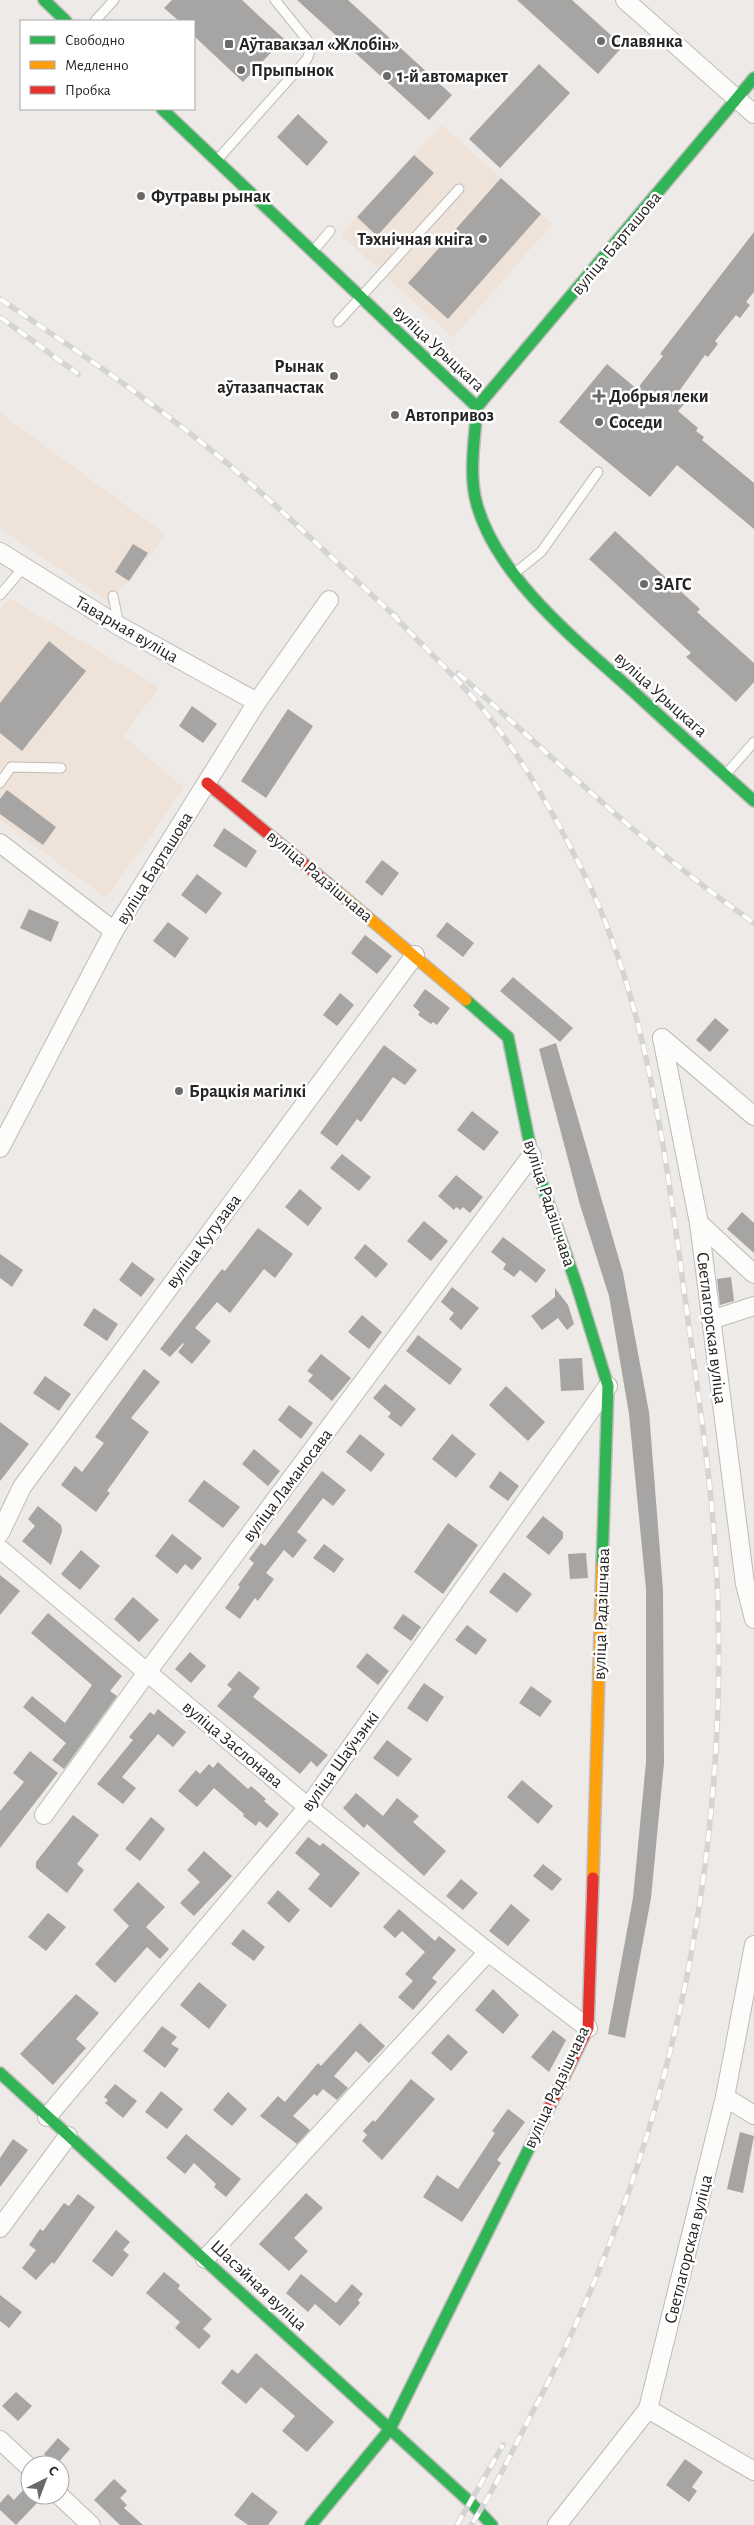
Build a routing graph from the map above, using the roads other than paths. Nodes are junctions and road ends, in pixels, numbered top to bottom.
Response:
1 (44, 0) edge
2 (114, 0) edge
3 (275, 0) edge
4 (625, 0) edge
5 (65, 20) edge
6 (96, 20) edge
7 (754, 78) edge
8 (737, 98) junction
9 (163, 110) edge
10 (754, 114) edge
11 (216, 160) junction
12 (459, 189) dead end
13 (330, 231) dead end
14 (312, 252) junction
15 (360, 297) junction
16 (338, 322) dead end
17 (477, 407) junction
18 (598, 472) dead end
19 (0, 552) edge
20 (23, 568) junction
21 (514, 574) junction
22 (0, 595) edge
23 (113, 596) dead end
24 (329, 600) dead end
25 (119, 626) junction
26 (257, 702) junction
27 (754, 742) edge
28 (61, 768) dead end
29 (725, 776) junction
30 (0, 783) edge
31 (208, 783) junction
32 (754, 801) edge
33 (0, 842) edge
34 (114, 931) junction
35 (415, 955) junction
36 (754, 1116) edge
37 (0, 1148) edge
38 (532, 1155) junction
39 (698, 1223) junction
40 (754, 1274) edge
41 (754, 1306) edge
42 (711, 1320) junction
43 (608, 1386) junction
44 (0, 1533) edge
45 (0, 1549) edge
46 (754, 1619) edge
47 (148, 1671) junction
48 (308, 1808) junction
49 (44, 1815) dead end
50 (754, 1945) edge
51 (488, 1952) junction
52 (588, 2028) junction
53 (0, 2073) edge
54 (725, 2097) junction
55 (754, 2115) edge
56 (47, 2117) junction
57 (68, 2136) junction
58 (0, 2228) edge
59 (205, 2259) junction
60 (648, 2409) junction
61 (390, 2429) junction
62 (0, 2440) edge
63 (20, 2459) edge
64 (754, 2471) edge
65 (70, 2505) edge
66 (91, 2525) edge
67 (311, 2525) edge
68 (492, 2525) edge
69 (557, 2525) edge

1 - 5 main road
2 - 6 lane
3 - 11 lane
4 - 8 street
7 - 8 main road, вуліца Барташова
8 - 10 street
8 - 17 main road, вуліца Барташова
9 - 11 main road, вуліца Урыцкага
11 - 14 main road, вуліца Урыцкага
12 - 15 lane
13 - 14 lane
14 - 15 main road, вуліца Урыцкага
15 - 16 lane
15 - 17 main road, вуліца Урыцкага
17 - 21 main road, вуліца Урыцкага
18 - 21 lane
19 - 20 street, Таварная вуліца
20 - 22 lane
20 - 25 street, Таварная вуліца
21 - 29 main road, вуліца Урыцкага
23 - 25 lane
24 - 26 street, вуліца Барташова
25 - 26 street, Таварная вуліца
26 - 31 street, вуліца Барташова
27 - 29 lane
28 - 30 lane
29 - 32 main road, вуліца Урыцкага
31 - 34 street, вуліца Барташова
31 - 35 main road, вуліца Радзішчава
33 - 34 street
34 - 37 street, вуліца Барташова
35 - 38 main road, вуліца Радзішчава
35 - 44 street, вуліца Кутузава
36 - 39 street, Светлагорская вуліца
38 - 43 main road, вуліца Радзішчава
38 - 47 street, вуліца Ламаносава
39 - 40 street
39 - 42 street, Светлагорская вуліца
41 - 42 street
42 - 46 street, Светлагорская вуліца
43 - 48 street, вуліца Шаўчэнкі
43 - 52 main road, вуліца Радзішчава
45 - 47 street, вуліца Заслонава
47 - 48 street, вуліца Заслонава
47 - 49 street, вуліца Ламаносава
48 - 51 street, вуліца Заслонава
48 - 56 street, вуліца Шаўчэнкі
50 - 54 street, Светлагорская вуліца
51 - 52 street, вуліца Заслонава
51 - 59 street
52 - 61 main road, вуліца Радзішчава
53 - 56 main road, Шасэйная вуліца
54 - 55 street
54 - 60 street, Светлагорская вуліца
56 - 57 main road, Шасэйная вуліца
57 - 58 street
57 - 59 main road, Шасэйная вуліца
59 - 61 main road, Шасэйная вуліца
60 - 64 street
60 - 69 street, Светлагорская вуліца
61 - 67 main road, вуліца Радзішчава
61 - 68 main road, Шасэйная вуліца
62 - 63 street
65 - 66 street

